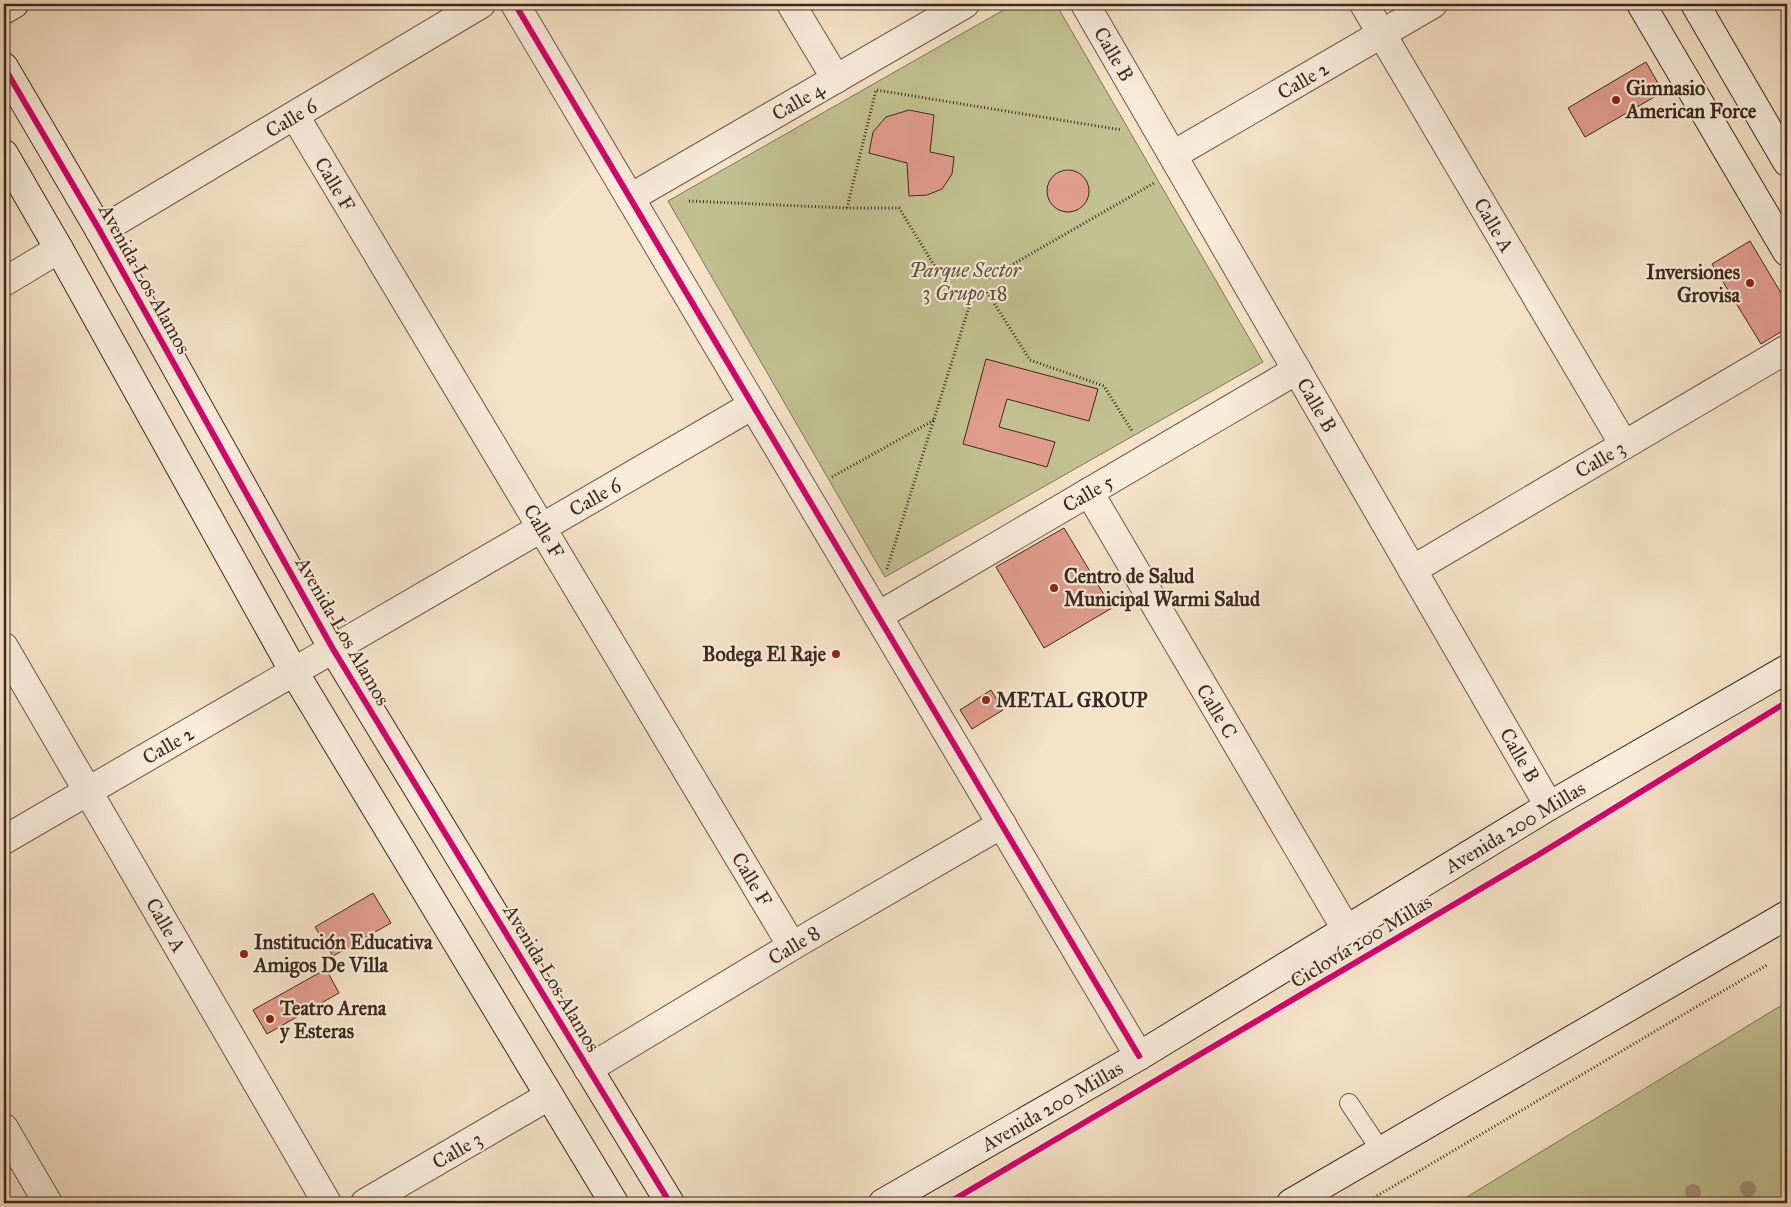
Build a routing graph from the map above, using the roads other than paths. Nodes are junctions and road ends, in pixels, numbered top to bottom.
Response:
1 (14, 4) edge
2 (481, 4) edge
3 (515, 4) edge
4 (792, 4) edge
5 (965, 4) edge
6 (1085, 4) edge
7 (1364, 4) edge
8 (1433, 4) edge
9 (1641, 4) edge
10 (1695, 4) edge
11 (4, 10) edge
12 (1382, 33) junction
13 (4, 67) edge
14 (836, 79) junction
15 (295, 116) junction
16 (1171, 153) junction
17 (4, 154) edge
18 (1787, 162) edge
19 (630, 198) junction
20 (100, 231) junction
21 (59, 249) junction
22 (1787, 252) edge
23 (4, 282) edge
24 (1787, 349) edge
25 (1297, 370) junction
26 (753, 405) junction
27 (1624, 446) junction
28 (1089, 492) junction
29 (542, 528) junction
30 (1412, 570) junction
31 (876, 613) junction
32 (4, 647) edge
33 (332, 649) junction
34 (1787, 669) edge
35 (294, 672) junction
36 (88, 791) junction
37 (1549, 806) junction
38 (1002, 824) junction
39 (4, 840) edge
40 (1787, 915) edge
41 (1346, 929) junction
42 (792, 946) junction
43 (1139, 1056) junction
44 (588, 1069) junction
45 (549, 1096) junction
46 (1349, 1103) dead end
47 (5, 1131) edge
48 (1380, 1151) junction
49 (48, 1203) edge
50 (327, 1203) edge
51 (365, 1203) edge
52 (614, 1203) edge
53 (670, 1203) edge
54 (883, 1203) edge
55 (1291, 1203) edge

1 - 11 street
2 - 15 street, Calle 6
3 - 19 street
4 - 14 street
5 - 14 street, Calle 4
6 - 16 street, Calle B
7 - 12 street, Calle A
8 - 12 street, Calle 2
9 - 22 street
10 - 18 street
12 - 16 street, Calle 2
12 - 27 street, Calle A
13 - 20 street, Avenida Los Alamos
14 - 19 street, Calle 4
15 - 20 street, Calle 6
15 - 29 street, Calle F
16 - 25 street, Calle B
17 - 21 street
19 - 26 street
20 - 33 street, Avenida Los Alamos
21 - 23 street
21 - 35 street
24 - 27 street, Calle 3
25 - 28 street, Calle 5
25 - 30 street, Calle B
26 - 29 street, Calle 6
26 - 31 street
27 - 30 street, Calle 3
28 - 31 street, Calle 5
28 - 41 street, Calle C
29 - 33 street, Calle 6
29 - 42 street, Calle F
30 - 37 street, Calle B
31 - 38 street
32 - 36 street, Calle A
33 - 35 street, Calle 2
33 - 44 street, Avenida Los Alamos
34 - 37 street, Avenida 200 Millas
35 - 36 street, Calle 2
35 - 45 street
36 - 39 street, Calle 2
36 - 50 street, Calle A
37 - 41 street, Avenida 200 Millas
38 - 42 street, Calle 8
38 - 43 street
40 - 48 street
41 - 43 street, Avenida 200 Millas
42 - 44 street, Calle 8
43 - 54 street, Avenida 200 Millas
44 - 53 street, Avenida Los Alamos
45 - 51 street, Calle 3
45 - 52 street
46 - 48 lane
47 - 49 street
48 - 55 street

